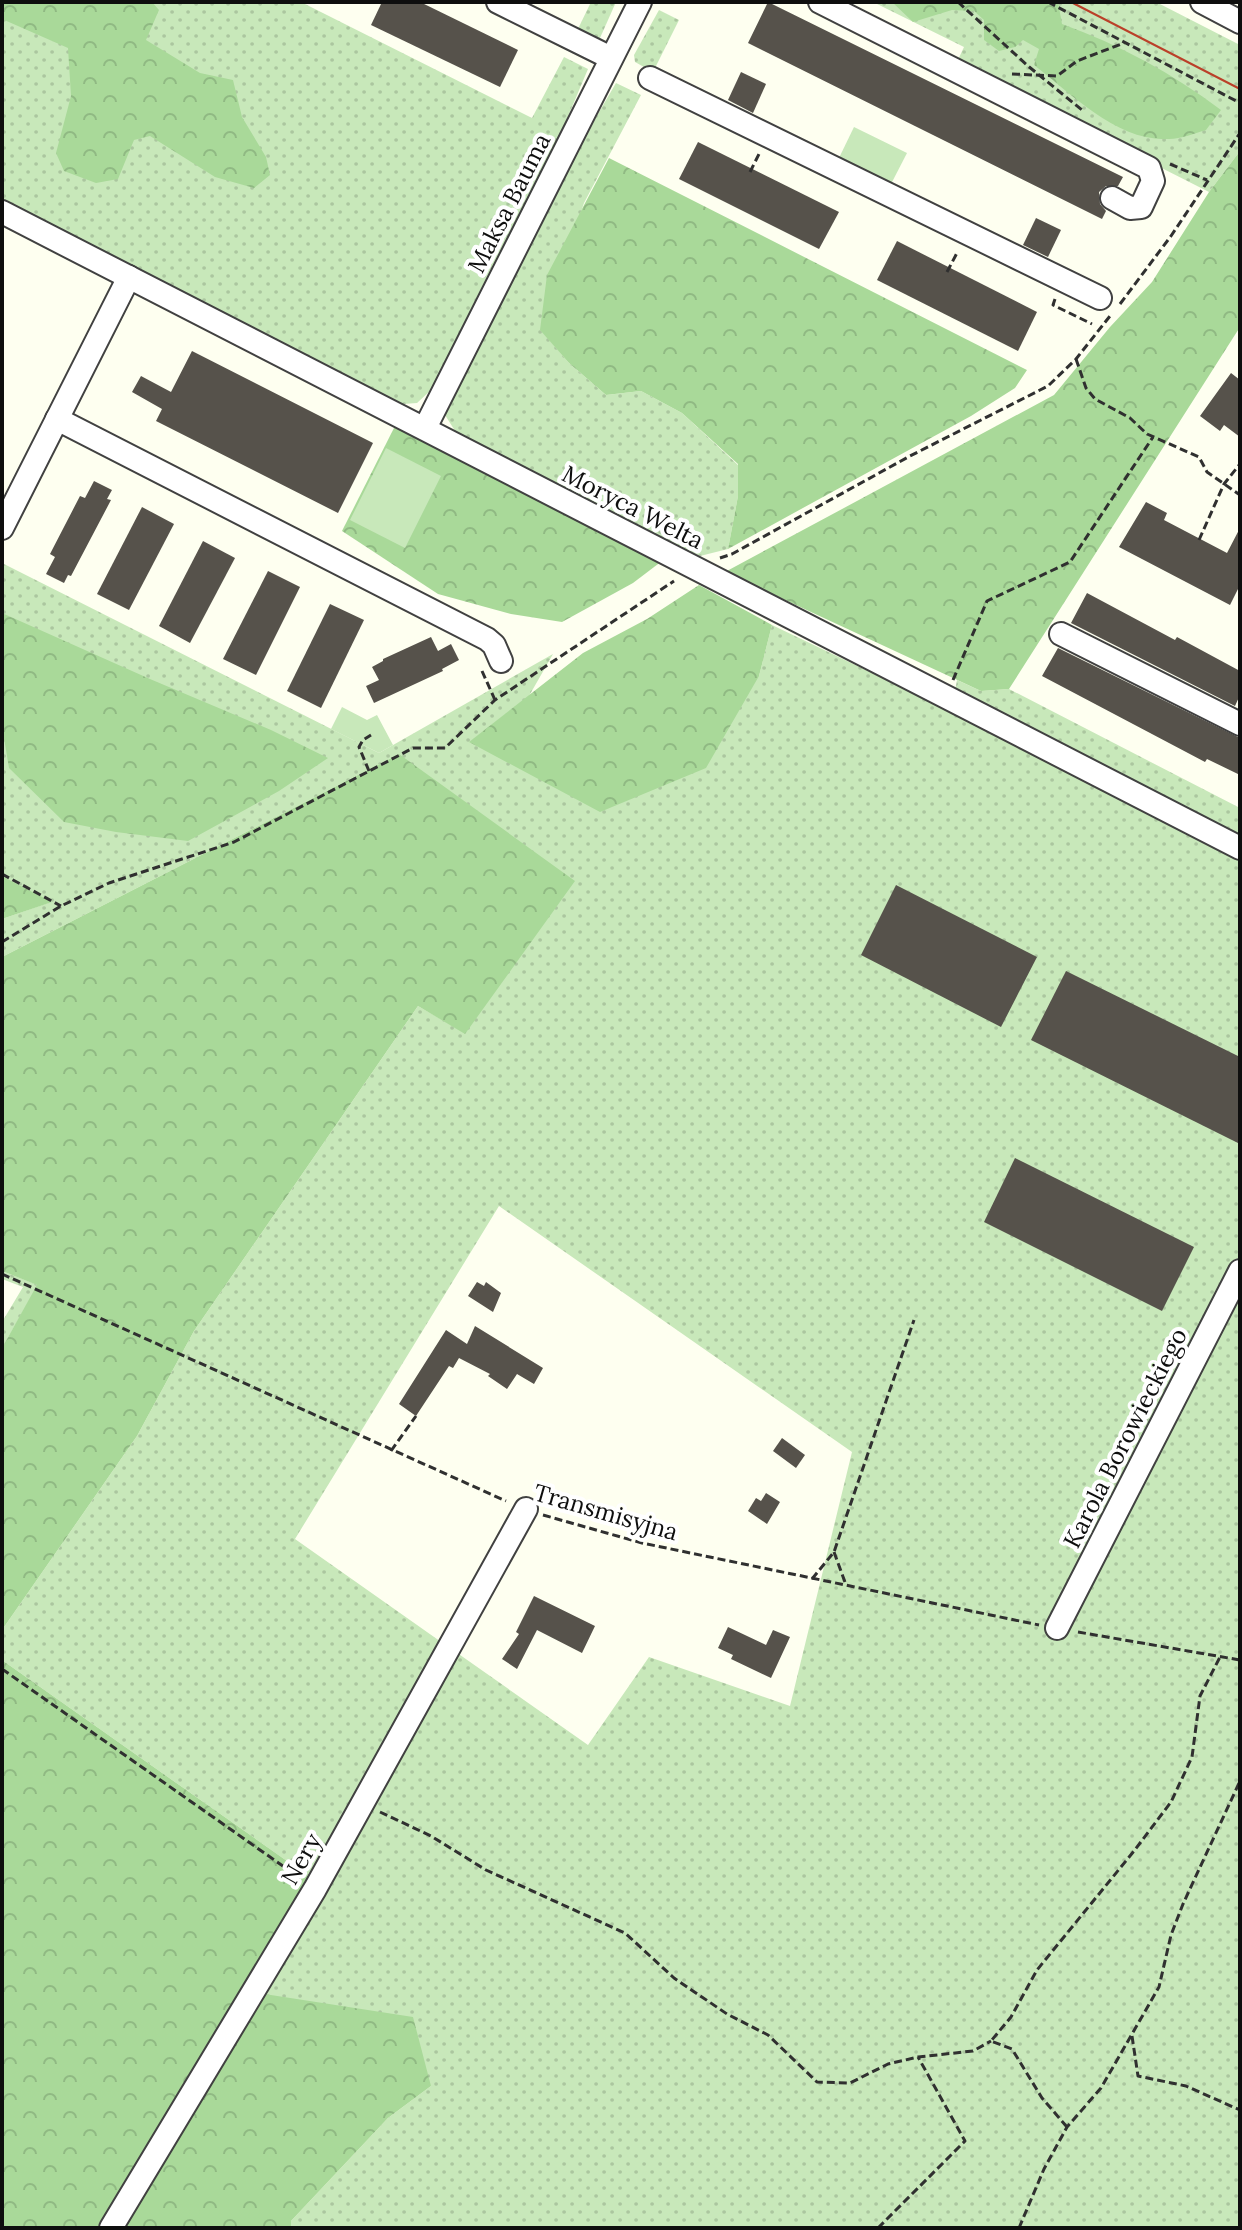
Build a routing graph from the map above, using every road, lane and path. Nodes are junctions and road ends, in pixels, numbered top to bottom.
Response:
1 (498, 2) edge
2 (640, 2) edge
3 (820, 2) edge
4 (958, 2) edge
5 (1048, 2) edge
6 (1202, 2) edge
7 (1240, 22) edge
8 (1124, 43) junction
9 (611, 58) junction
10 (1007, 74) dead end
11 (1039, 75) junction
12 (650, 78) dead end
13 (1240, 103) edge
14 (1089, 115) dead end
15 (1240, 133) edge
16 (763, 146) dead end
17 (1162, 160) dead end
18 (750, 172) dead end
19 (1207, 181) junction
20 (1112, 198) dead end
21 (2, 212) edge
22 (961, 244) dead end
23 (947, 272) dead end
24 (129, 277) junction
25 (1100, 298) dead end
26 (1076, 359) junction
27 (57, 419) junction
28 (425, 428) junction
29 (1153, 437) junction
30 (1240, 464) edge
31 (1224, 484) junction
32 (1240, 495) edge
33 (2, 528) edge
34 (1199, 540) dead end
35 (694, 567) junction
36 (1061, 634) dead end
37 (491, 665) joint
38 (946, 697) junction
39 (495, 700) junction
40 (1240, 724) edge
41 (371, 735) dead end
42 (370, 772) junction
43 (1240, 848) edge
44 (2, 874) edge
45 (61, 906) junction
46 (2, 942) edge
47 (1240, 1271) edge
48 (2, 1274) edge
49 (914, 1320) dead end
50 (416, 1416) dead end
51 (391, 1451) junction
52 (526, 1509) junction
53 (834, 1552) junction
54 (812, 1579) junction
55 (846, 1585) junction
56 (1057, 1628) junction
57 (1220, 1657) junction
58 (1240, 1660) edge
59 (2, 1669) edge
60 (1240, 1781) edge
61 (362, 1803) junction
62 (315, 1889) junction
63 (1132, 2036) junction
64 (991, 2041) junction
65 (918, 2057) junction
66 (1240, 2110) edge
67 (1067, 2127) junction
68 (111, 2228) edge
69 (878, 2228) edge
70 (1019, 2228) edge

1 - 9 street
2 - 9 street, Maksa Bauma
3 - 20 street
4 - 11 path
5 - 8 path
6 - 7 street
8 - 11 path
8 - 13 path
9 - 28 street, Maksa Bauma
10 - 11 path
11 - 14 path
12 - 25 street
15 - 19 path
16 - 18 path
17 - 19 path
19 - 26 path
21 - 24 street, Moryca Welta
22 - 23 path
24 - 27 street
24 - 28 street, Moryca Welta
26 - 29 path
26 - 35 path
27 - 33 street
27 - 37 street
28 - 35 street, Moryca Welta
29 - 31 path
29 - 38 path
30 - 31 path
31 - 32 path
31 - 34 path
35 - 38 street, Moryca Welta
35 - 39 path
36 - 40 street
37 - 39 path
38 - 43 street, Moryca Welta
39 - 42 path
41 - 42 path
42 - 45 path
44 - 45 path
45 - 46 path
47 - 56 street, Karola Borowieckiego
48 - 51 path, Transmisyjna
49 - 53 path
50 - 51 path
51 - 52 path, Transmisyjna
52 - 54 path, Transmisyjna
52 - 61 street, Nery
53 - 54 path
53 - 55 path
54 - 55 path, Transmisyjna
55 - 56 path, Transmisyjna
56 - 57 path, Transmisyjna
57 - 58 path, Transmisyjna
57 - 64 path
59 - 62 path
60 - 63 path
61 - 62 street, Nery
61 - 65 path
62 - 68 street, Nery
63 - 66 path
63 - 67 path
64 - 65 path
64 - 67 path
65 - 69 path
67 - 70 path

